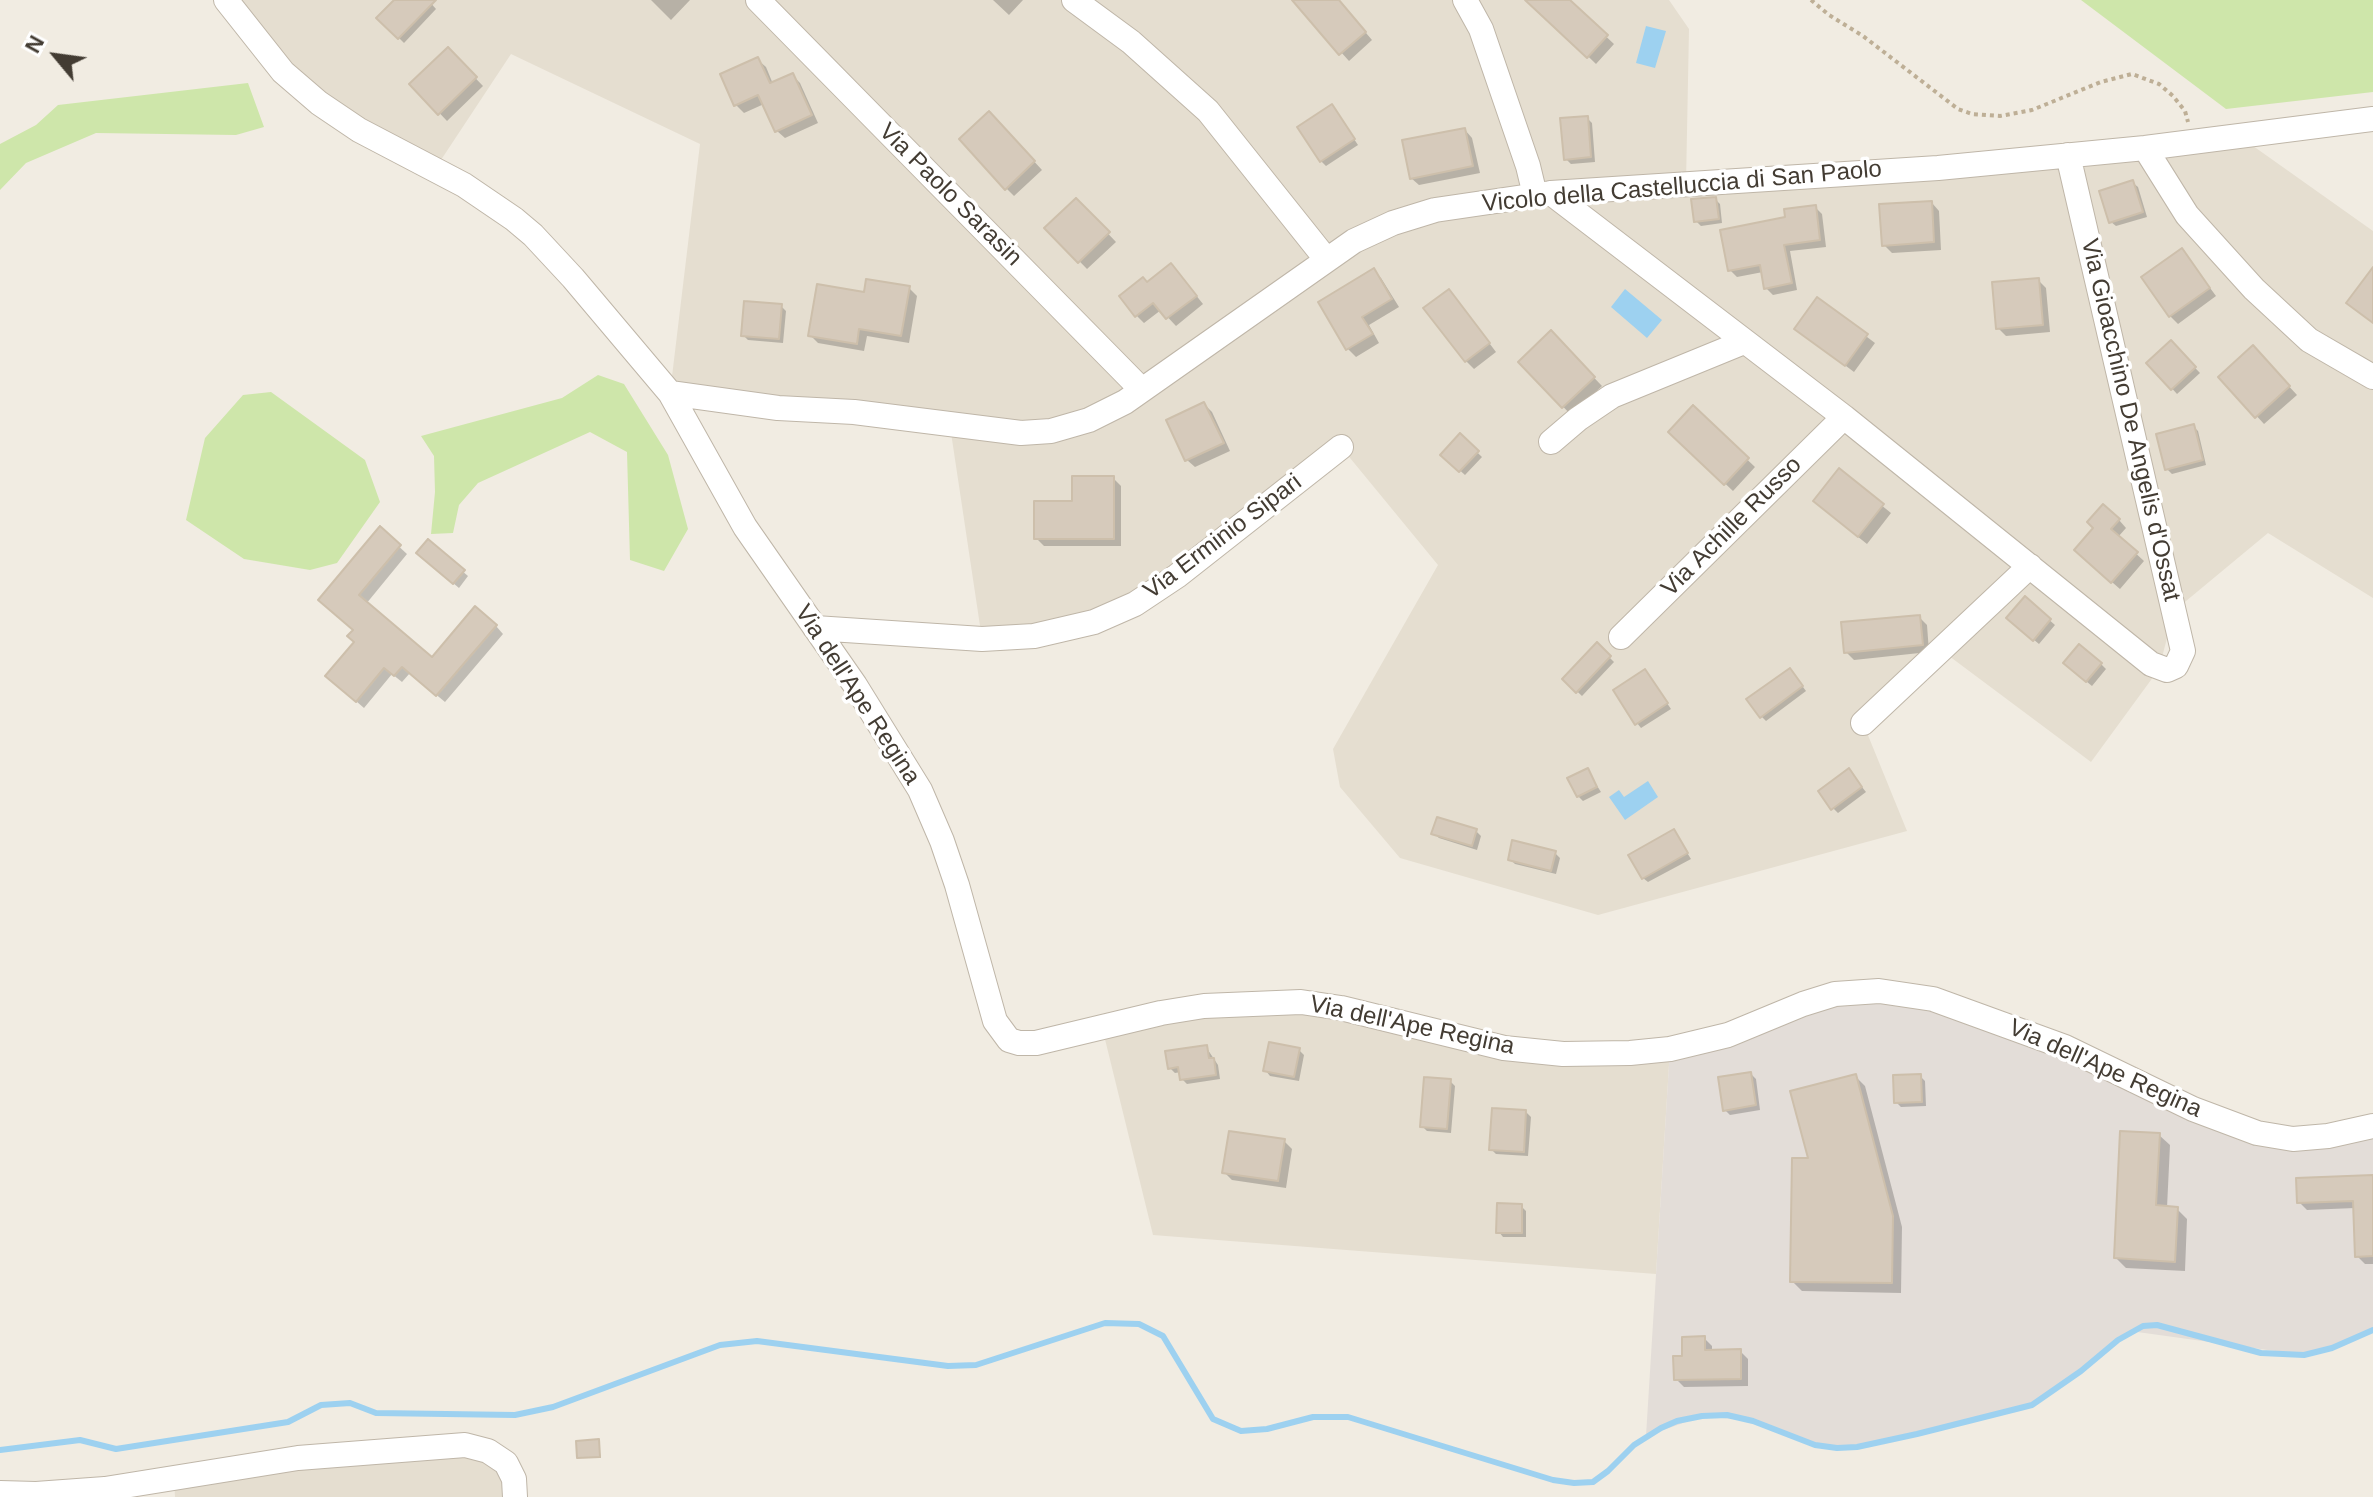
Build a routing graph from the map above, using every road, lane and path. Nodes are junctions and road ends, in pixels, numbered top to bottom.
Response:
1 (226, 0) edge
2 (758, 0) edge
3 (1074, 0) edge
4 (1465, 0) edge
5 (1811, 0) edge
6 (2373, 119) edge
7 (2182, 144) junction
8 (2145, 148) junction
9 (2068, 155) junction
10 (1543, 194) junction
11 (1326, 259) junction
12 (1744, 342) junction
13 (2373, 377) edge
14 (1142, 390) junction
15 (670, 393) junction
16 (1844, 417) junction
17 (1551, 442) dead end
18 (1341, 447) dead end
19 (2030, 566) junction
20 (815, 628) junction
21 (1621, 637) dead end
22 (1863, 723) dead end
23 (2373, 1126) edge
24 (0, 1493) edge
25 (515, 1497) edge

1 - 15 street, Via dell'Ape Regina
2 - 14 street, Via Paolo Sarasin
3 - 11 street
4 - 10 street
5 - 7 path
6 - 7 street, Vicolo della Castelluccia di San Paolo
7 - 8 street, Vicolo della Castelluccia di San Paolo
8 - 9 street, Vicolo della Castelluccia di San Paolo
8 - 13 street
9 - 10 street, Vicolo della Castelluccia di San Paolo
9 - 19 street, Via Gioacchino De Angelis d'Ossat
10 - 11 street, Vicolo della Castelluccia di San Paolo
10 - 12 street
11 - 14 street, Vicolo della Castelluccia di San Paolo
12 - 16 street
12 - 17 street
14 - 15 street, Vicolo della Castelluccia di San Paolo
15 - 20 street, Via dell'Ape Regina
16 - 19 street
16 - 21 street, Via Achille Russo
18 - 20 street, Via Erminio Sipari
19 - 22 street
20 - 23 street, Via dell'Ape Regina
24 - 25 street

